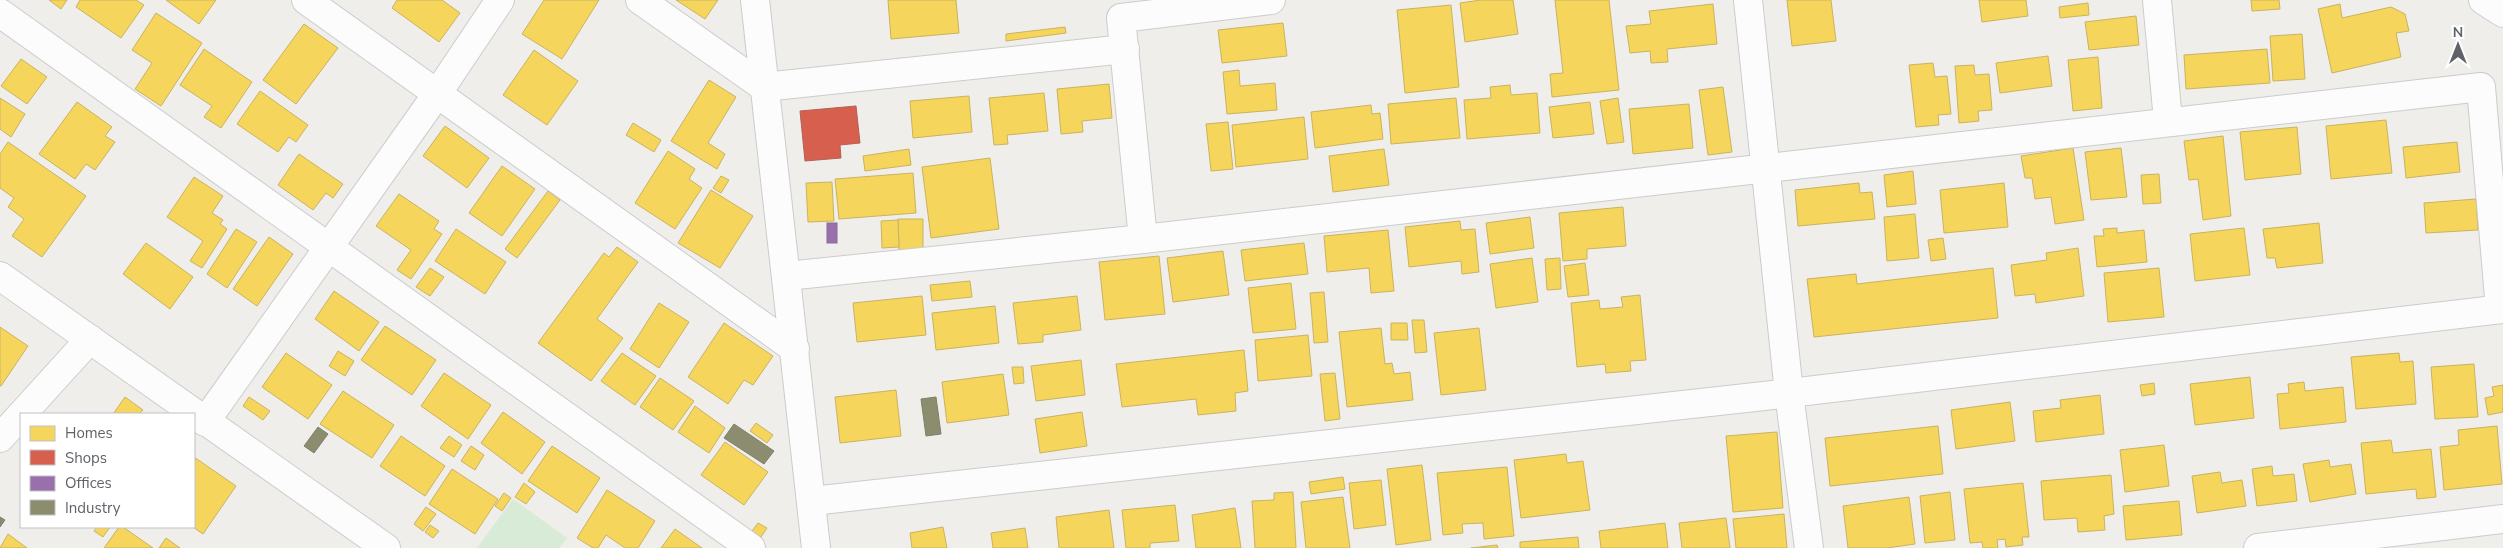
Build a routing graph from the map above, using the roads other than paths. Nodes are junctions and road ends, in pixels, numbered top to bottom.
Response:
1 (306, 0) edge
2 (500, 0) edge
3 (640, 0) edge
4 (755, 0) edge
5 (1271, 0) edge
6 (1748, 0) edge
7 (2157, 0) edge
8 (2483, 0) edge
9 (0, 13) edge
10 (2503, 13) edge
11 (1125, 49) junction
12 (764, 87) junction
13 (437, 94) junction
14 (2168, 121) junction
15 (1765, 168) junction
16 (1143, 239) junction
17 (329, 247) junction
18 (0, 276) edge
19 (787, 276) junction
20 (2502, 309) edge
21 (90, 339) junction
22 (795, 349) junction
23 (1790, 393) junction
24 (24, 413) edge
25 (193, 413) edge
26 (195, 415) edge
27 (20, 417) edge
28 (205, 422) junction
29 (0, 438) edge
30 (812, 502) junction
31 (2503, 519) edge
32 (386, 548) edge
33 (751, 548) edge
34 (816, 548) edge
35 (1809, 548) edge
36 (2258, 548) edge

1 - 13 street
2 - 13 street
3 - 12 street
4 - 12 street
5 - 11 street
6 - 15 street
7 - 14 street
8 - 10 street
9 - 17 street
11 - 12 street
11 - 16 street
12 - 19 street
13 - 17 street
13 - 22 street
14 - 15 street
14 - 20 street
15 - 16 street
15 - 23 street
16 - 19 street
17 - 28 street
17 - 33 street
18 - 21 street
19 - 22 street
20 - 23 street
21 - 24 street
21 - 25 street
22 - 30 street
23 - 30 street
23 - 35 street
26 - 28 street
27 - 29 street
28 - 32 street
30 - 34 street
31 - 36 street

